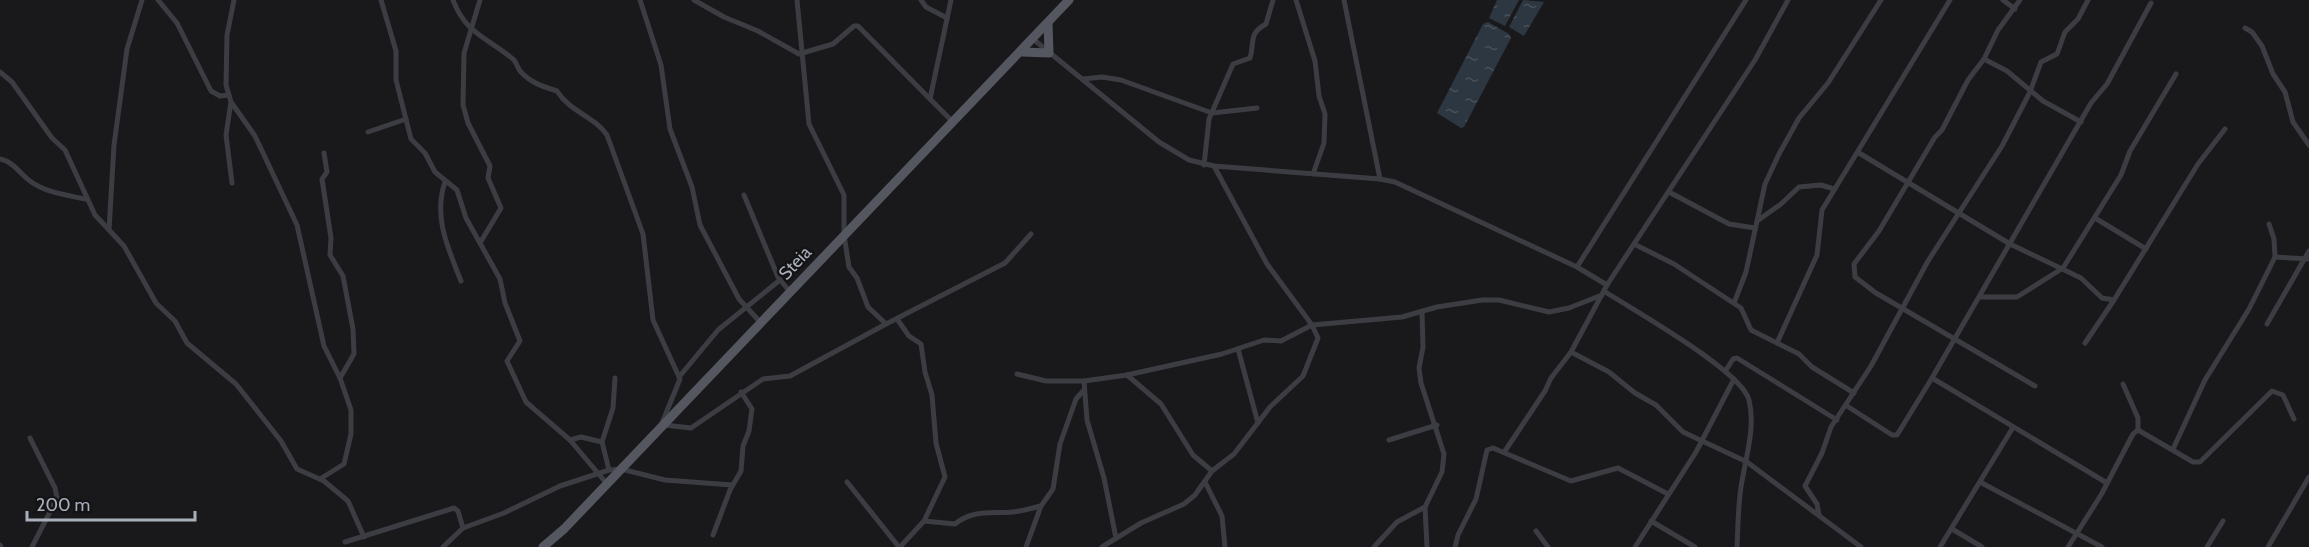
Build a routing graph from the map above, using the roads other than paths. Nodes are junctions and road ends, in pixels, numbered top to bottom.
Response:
1 (142, 0) edge
2 (158, 0) edge
3 (234, 0) edge
4 (381, 0) edge
5 (453, 0) edge
6 (480, 0) edge
7 (640, 0) edge
8 (694, 0) edge
9 (797, 0) edge
10 (921, 0) edge
11 (951, 0) edge
12 (1069, 0) edge
13 (1273, 0) edge
14 (1296, 0) edge
15 (1344, 0) edge
16 (1746, 0) edge
17 (1788, 0) edge
18 (1881, 0) edge
19 (1950, 0) edge
20 (2003, 0) edge
21 (2020, 0) edge
22 (2088, 0) edge
23 (2151, 3) dead end
24 (2015, 9) junction
25 (947, 18) junction
26 (1048, 23) junction
27 (2246, 28) dead end
28 (472, 31) junction
29 (1033, 39) junction
30 (1022, 52) junction
31 (1049, 53) junction
32 (802, 54) junction
33 (1984, 59) junction
34 (0, 72) edge
35 (2176, 74) dead end
36 (1083, 79) junction
37 (2030, 92) junction
38 (229, 95) junction
39 (930, 99) junction
40 (231, 102) junction
41 (1257, 108) dead end
42 (1212, 113) junction
43 (406, 119) junction
44 (953, 122) junction
45 (2081, 122) junction
46 (2225, 129) dead end
47 (368, 132) dead end
48 (2309, 145) edge
49 (324, 153) dead end
50 (1859, 153) junction
51 (0, 159) edge
52 (1204, 165) junction
53 (1215, 166) junction
54 (1313, 174) junction
55 (1380, 179) junction
56 (445, 182) junction
57 (232, 183) dead end
58 (1908, 184) junction
59 (1834, 189) junction
60 (1669, 192) junction
61 (744, 195) dead end
62 (86, 199) junction
63 (1958, 213) junction
64 (2094, 218) junction
65 (1757, 221) junction
66 (2269, 224) dead end
67 (1755, 228) junction
68 (109, 230) junction
69 (1031, 234) dead end
70 (844, 235) junction
71 (480, 243) junction
72 (1634, 244) junction
73 (2010, 244) junction
74 (2146, 249) junction
75 (2309, 251) edge
76 (2275, 257) junction
77 (2306, 259) edge
78 (1577, 267) junction
79 (2063, 268) junction
80 (780, 280) junction
81 (461, 281) dead end
82 (1607, 285) junction
83 (790, 292) junction
84 (1603, 293) junction
85 (1980, 297) junction
86 (2114, 300) junction
87 (1734, 303) junction
88 (747, 307) junction
89 (1903, 307) junction
90 (1422, 313) junction
91 (897, 319) junction
92 (761, 323) junction
93 (886, 324) junction
94 (2267, 324) dead end
95 (1312, 325) junction
96 (1955, 339) junction
97 (1777, 343) junction
98 (2085, 343) dead end
99 (1238, 349) junction
100 (1571, 352) junction
101 (1726, 370) junction
102 (1017, 374) dead end
103 (1127, 375) junction
104 (679, 377) junction
105 (340, 378) junction
106 (615, 378) dead end
107 (1734, 378) junction
108 (1932, 378) junction
109 (1084, 381) junction
110 (2123, 384) dead end
111 (2035, 387) dead end
112 (1084, 390) junction
113 (741, 392) junction
114 (1854, 393) junction
115 (1847, 406) junction
116 (2294, 419) dead end
117 (1837, 420) junction
118 (1258, 423) junction
119 (1437, 425) junction
120 (661, 427) junction
121 (2012, 429) junction
122 (2138, 430) junction
123 (30, 438) dead end
124 (570, 440) junction
125 (1389, 440) dead end
126 (1701, 440) junction
127 (602, 442) junction
128 (2173, 449) junction
129 (1505, 451) junction
130 (1747, 462) junction
131 (621, 469) junction
132 (609, 470) junction
133 (1212, 471) junction
134 (597, 473) junction
135 (2309, 477) edge
136 (320, 479) junction
137 (847, 482) dead end
138 (1205, 482) junction
139 (1980, 482) junction
140 (2107, 483) junction
141 (607, 484) junction
142 (732, 485) junction
143 (1668, 494) junction
144 (1041, 506) junction
145 (1425, 507) junction
146 (1819, 515) junction
147 (1651, 521) junction
148 (2223, 521) dead end
149 (924, 522) junction
150 (463, 528) junction
151 (1952, 529) junction
152 (1536, 531) dead end
153 (2076, 533) junction
154 (713, 535) dead end
155 (364, 537) junction
156 (1116, 538) junction
157 (345, 542) dead end
158 (1223, 545) edge
159 (32, 547) edge
160 (443, 547) edge
161 (543, 547) edge
162 (900, 547) edge
163 (1026, 547) edge
164 (1102, 547) edge
165 (1374, 547) edge
166 (1427, 547) edge
167 (1455, 547) edge
168 (1548, 547) edge
169 (1635, 547) edge
170 (1695, 547) edge
171 (1737, 547) edge
172 (1861, 547) edge
173 (1940, 547) edge
174 (1982, 547) edge
175 (2068, 547) edge
176 (2102, 547) edge
177 (2207, 547) edge
178 (2268, 547) edge

1 - 68 street
2 - 38 street
3 - 38 street
4 - 43 street
5 - 28 street
6 - 28 street
7 - 88 street
8 - 32 street
9 - 32 street
10 - 25 street
11 - 25 street
12 - 26 main road, Steia
13 - 42 street
14 - 54 street
15 - 55 street
16 - 78 street
17 - 60 street
18 - 65 street
19 - 50 street
20 - 24 street
21 - 24 street
22 - 37 street
23 - 45 street
24 - 33 street
25 - 39 street
26 - 29 main road, Steia
26 - 31 main road
27 - 48 street
28 - 71 street
28 - 104 street
29 - 30 main road, Steia
29 - 31 street
30 - 31 main road
30 - 44 main road, Steia
31 - 36 street
32 - 39 street
32 - 70 street
33 - 37 street
33 - 58 street
34 - 62 street
35 - 64 street
36 - 42 street
36 - 52 street
37 - 45 street
37 - 63 street
38 - 40 street
39 - 44 street
40 - 57 street
40 - 105 street
41 - 42 street
42 - 52 street
43 - 47 street
43 - 56 street
44 - 70 main road, Steia
45 - 73 street
46 - 74 street
49 - 105 street
50 - 58 street
50 - 59 street
51 - 62 street
52 - 53 street
53 - 54 street
53 - 95 street
54 - 55 street
55 - 78 street
56 - 71 street
56 - 81 street
58 - 63 street
58 - 89 street
59 - 65 street
59 - 97 street
60 - 67 street
60 - 72 street
61 - 80 street
62 - 68 street
63 - 73 street
63 - 89 street
64 - 74 street
64 - 79 street
65 - 67 street
66 - 76 street
67 - 87 street
68 - 136 street
69 - 91 street
70 - 83 main road, Steia
70 - 93 street
71 - 124 street
72 - 82 street
72 - 87 street
73 - 79 street
73 - 85 street
74 - 86 street
75 - 77 street
76 - 77 street
76 - 128 street
77 - 94 street
78 - 82 street
79 - 85 street
79 - 86 street
80 - 83 street
80 - 88 street
82 - 84 street
83 - 92 main road, Steia
84 - 90 street
84 - 100 street
84 - 101 street
85 - 96 street
86 - 98 street
87 - 97 street
88 - 92 street
88 - 104 street
89 - 96 street
89 - 114 street
90 - 95 street
90 - 119 street
91 - 93 street
91 - 149 street
92 - 120 main road, Steia
93 - 113 street
95 - 99 street
95 - 118 street
96 - 108 street
96 - 111 street
97 - 114 street
99 - 103 street
99 - 118 street
100 - 126 street
100 - 129 street
101 - 107 street
101 - 117 street
102 - 109 street
103 - 109 street
103 - 133 street
104 - 120 street
105 - 136 street
106 - 127 street
107 - 126 street
107 - 130 street
108 - 115 street
108 - 121 street
109 - 112 street
110 - 122 street
112 - 144 street
112 - 156 street
113 - 120 street
113 - 142 street
114 - 115 street
115 - 117 street
116 - 128 street
117 - 146 street
118 - 133 street
119 - 125 street
119 - 145 street
120 - 131 main road, Steia
121 - 139 street
121 - 140 street
122 - 128 street
122 - 140 street
123 - 159 street
124 - 127 street
124 - 134 street
126 - 130 street
126 - 143 street
127 - 132 street
129 - 143 street
129 - 167 street
130 - 146 street
130 - 171 street
131 - 132 street
131 - 141 main road, Steia
131 - 142 street
132 - 134 street
133 - 138 street
134 - 141 street
134 - 150 street
135 - 178 street
136 - 155 street
137 - 162 street
138 - 156 street
138 - 158 street
139 - 151 street
139 - 153 street
140 - 153 street
141 - 161 main road, Steia
142 - 154 street
143 - 147 street
144 - 149 street
144 - 163 street
145 - 165 street
145 - 166 street
146 - 172 street
147 - 169 street
147 - 170 street
148 - 177 street
149 - 162 street
150 - 155 street
150 - 160 street
151 - 173 street
151 - 174 street
152 - 168 street
153 - 175 street
153 - 176 street
155 - 157 street
156 - 164 street

